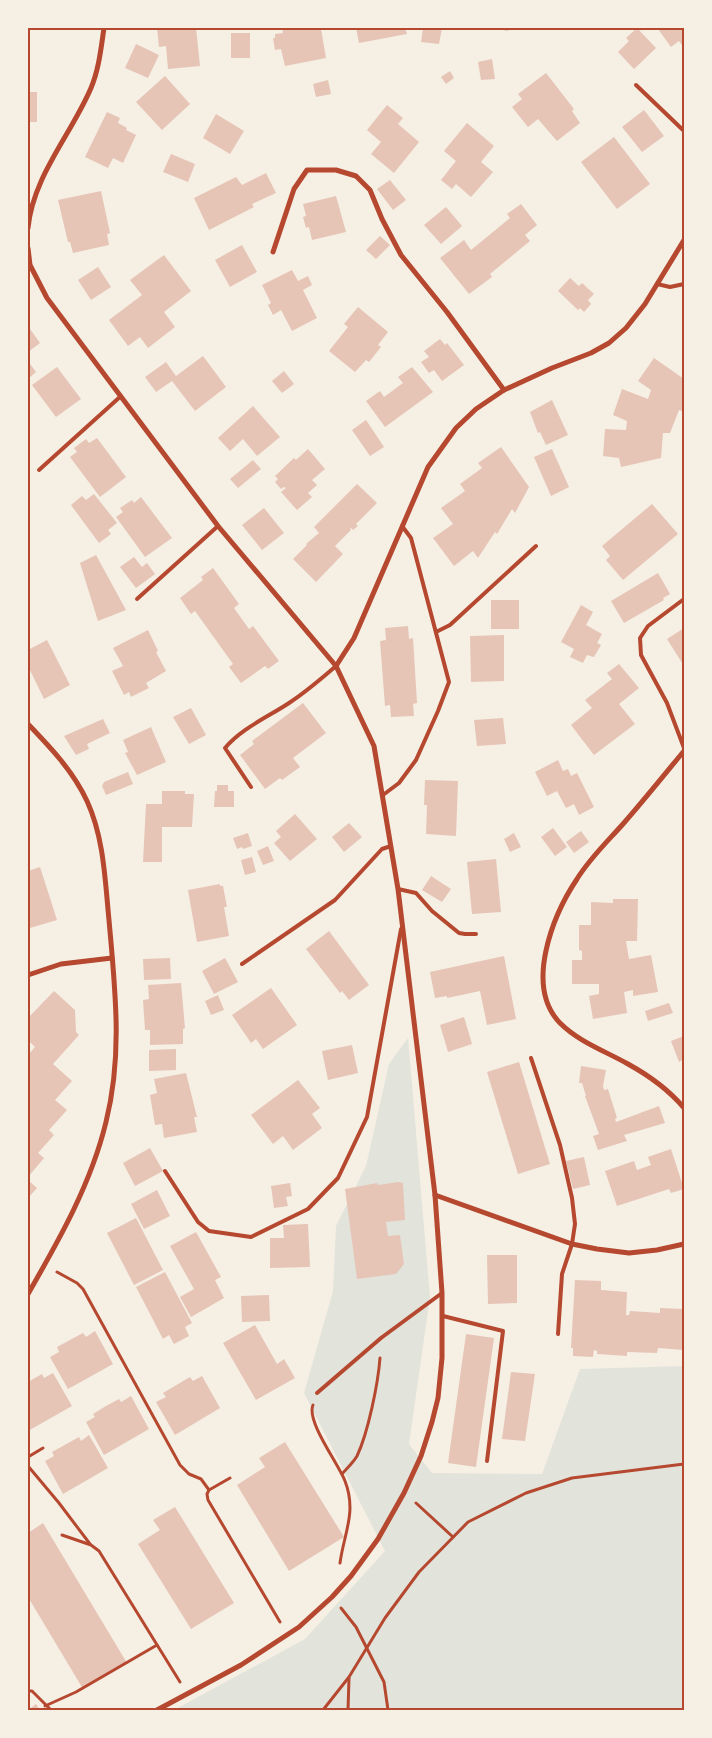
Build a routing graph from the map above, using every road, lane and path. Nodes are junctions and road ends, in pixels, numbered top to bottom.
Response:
1 (104, 28) edge
2 (636, 85) dead end
3 (684, 131) edge
4 (28, 228) edge
5 (684, 240) edge
6 (28, 248) edge
7 (273, 252) dead end
8 (658, 284) junction
9 (684, 284) edge
10 (504, 390) junction
11 (121, 396) junction
12 (39, 470) dead end
13 (218, 526) junction
14 (402, 526) junction
15 (536, 546) dead end
16 (137, 599) dead end
17 (684, 599) edge
18 (436, 632) junction
19 (336, 666) junction
20 (28, 724) edge
21 (684, 750) edge
22 (251, 787) dead end
23 (383, 795) junction
24 (391, 846) junction
25 (398, 889) junction
26 (401, 929) junction
27 (476, 934) dead end
28 (112, 958) junction
29 (242, 964) dead end
30 (28, 975) edge
31 (530, 1058) dead end
32 (684, 1108) edge
33 (165, 1171) dead end
34 (435, 1195) junction
35 (572, 1244) junction
36 (684, 1244) edge
37 (44, 1265) junction
38 (442, 1293) junction
39 (28, 1294) edge
40 (443, 1316) junction
41 (558, 1334) dead end
42 (381, 1338) junction
43 (317, 1393) joint
44 (43, 1448) dead end
45 (28, 1458) edge
46 (487, 1461) dead end
47 (684, 1464) edge
48 (28, 1466) edge
49 (342, 1474) junction
50 (230, 1478) dead end
51 (209, 1490) junction
52 (404, 1493) junction
53 (62, 1535) dead end
54 (453, 1537) junction
55 (91, 1545) junction
56 (337, 1591) junction
57 (332, 1597) junction
58 (287, 1635) junction
59 (157, 1645) junction
60 (367, 1647) junction
61 (349, 1677) junction
62 (28, 1691) edge
63 (188, 1694) junction
64 (45, 1706) junction
65 (51, 1710) edge
66 (156, 1710) edge
67 (323, 1710) edge
68 (348, 1710) edge
69 (388, 1710) edge

1 - 4 street
2 - 3 lane
5 - 8 street
6 - 11 street
7 - 10 street
8 - 9 lane
8 - 10 street
10 - 14 street
11 - 12 lane
11 - 13 street
13 - 16 lane
13 - 19 street
14 - 18 lane
14 - 19 street
15 - 18 lane
17 - 21 lane
18 - 23 lane
19 - 22 lane
19 - 23 street
20 - 28 street
21 - 32 street
23 - 24 street
24 - 25 street
24 - 29 lane
25 - 26 street
25 - 27 lane
26 - 33 lane
26 - 34 street
28 - 30 street
28 - 37 street
31 - 35 lane
34 - 35 street
34 - 38 street
35 - 36 street
35 - 41 lane
37 - 39 street
37 - 51 path
38 - 40 street
38 - 42 lane
40 - 46 lane
40 - 52 street
42 - 43 lane
42 - 49 path
43 - 49 path
44 - 45 path
47 - 54 path
48 - 55 path
49 - 56 path
50 - 51 path
51 - 58 path
52 - 54 path
52 - 56 street
53 - 55 path
54 - 60 path
55 - 59 path
56 - 57 street
57 - 58 street
57 - 60 path
58 - 63 street
59 - 63 path
59 - 64 path
60 - 61 path
60 - 69 path
61 - 67 path
61 - 68 path
62 - 64 path
63 - 66 street
64 - 65 path

